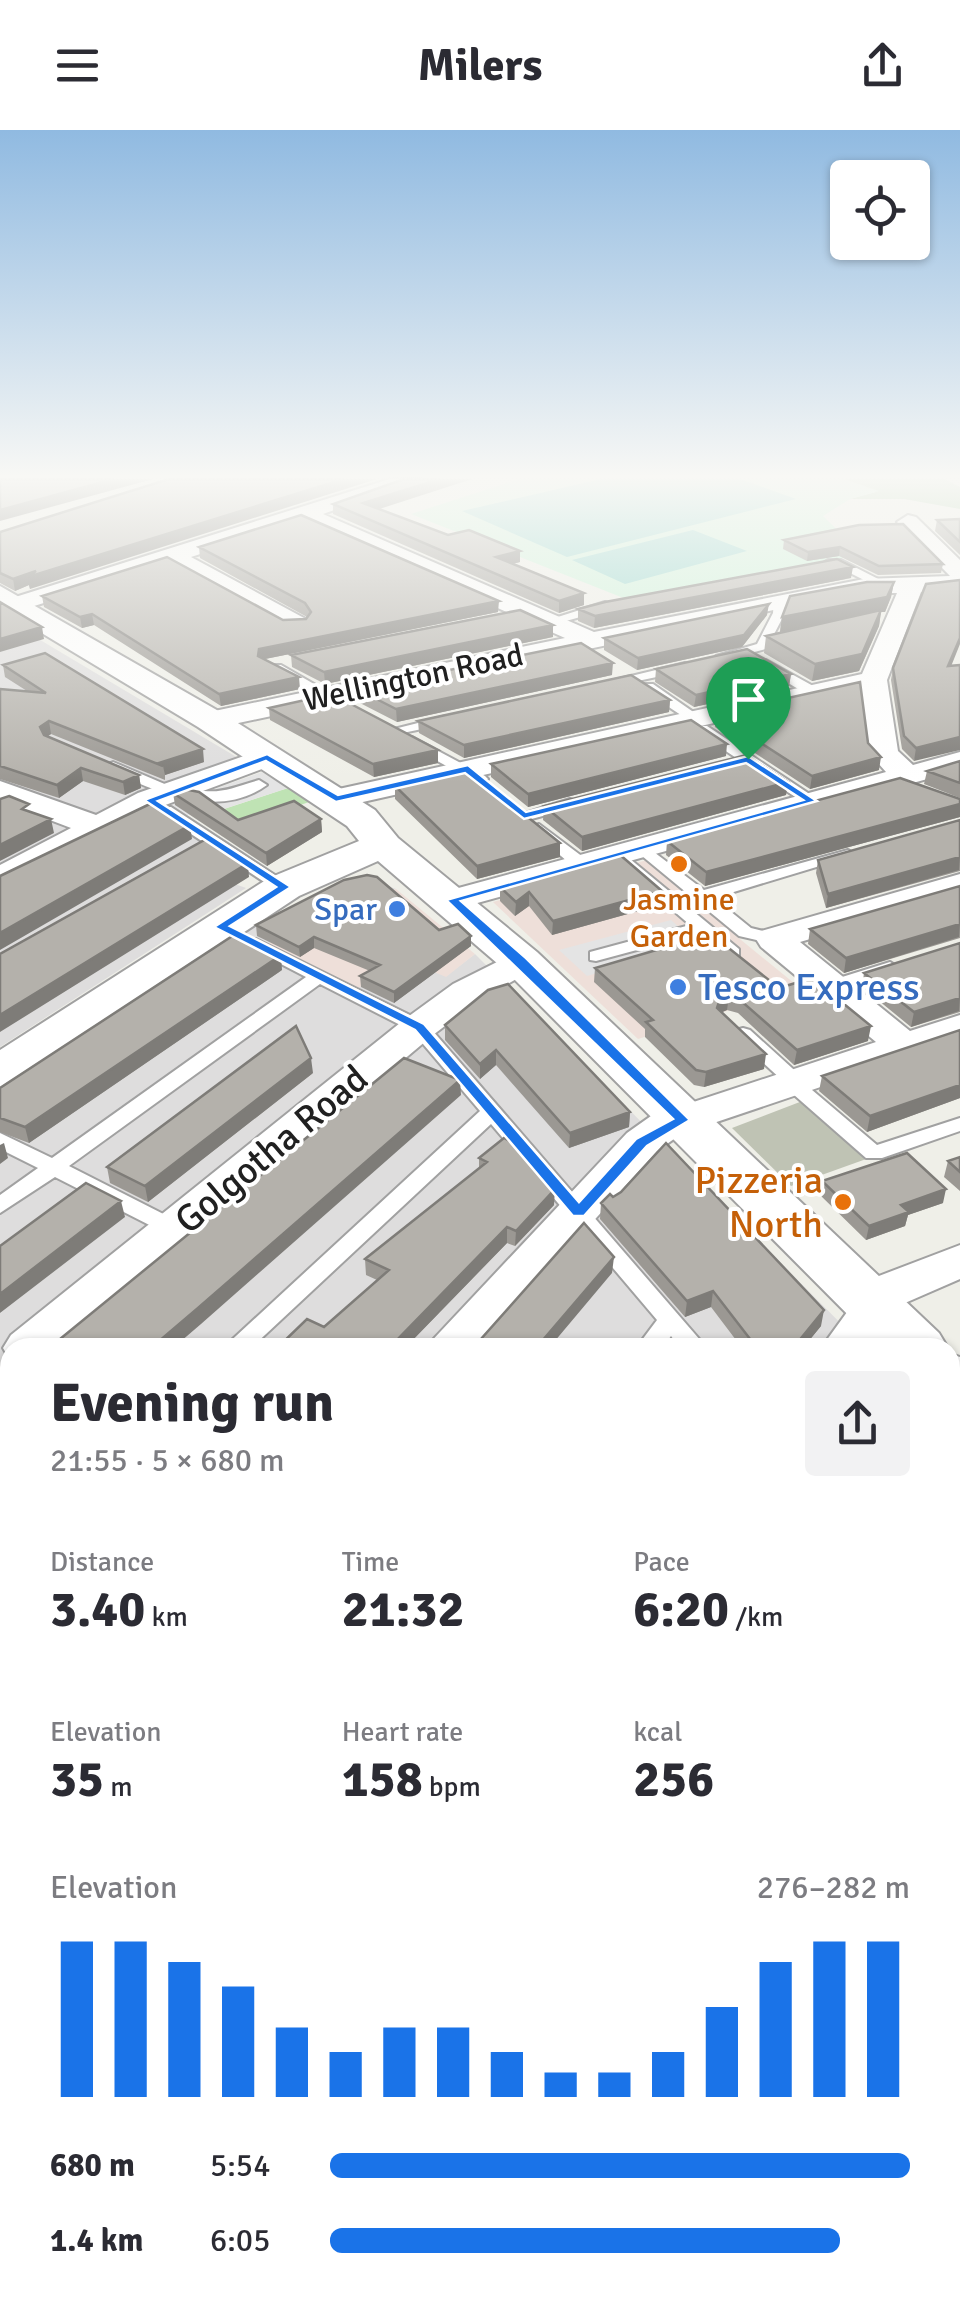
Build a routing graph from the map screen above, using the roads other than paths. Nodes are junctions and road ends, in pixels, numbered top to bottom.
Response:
1 (80, 580) edge
2 (216, 580) edge
3 (447, 580) edge
4 (874, 580) edge
5 (960, 583) edge
6 (912, 584) junction
7 (884, 585) junction
8 (9, 599) edge
9 (778, 602) junction
10 (627, 604) edge
11 (527, 617) junction
12 (295, 623) edge
13 (814, 632) edge
14 (763, 644) junction
15 (592, 648) junction
16 (748, 653) junction
17 (288, 660) edge
18 (620, 669) edge
19 (633, 678) junction
20 (873, 680) junction
21 (596, 686) edge
22 (810, 690) junction
23 (325, 696) junction
24 (359, 714) edge
25 (467, 715) edge
26 (691, 719) junction
27 (210, 720) junction
28 (376, 722) edge
29 (393, 731) junction
30 (748, 759) junction
31 (102, 762) edge
32 (960, 762) edge
33 (729, 764) edge
34 (468, 769) junction
35 (263, 771) junction
36 (907, 783) junction
37 (496, 792) edge
38 (165, 793) junction
39 (6, 798) edge
40 (336, 799) junction
41 (812, 801) junction
42 (580, 802) edge
43 (510, 804) edge
44 (524, 816) junction
45 (96, 826) junction
46 (384, 846) junction
47 (868, 850) edge
48 (630, 851) junction
49 (582, 864) junction
50 (0, 878) edge
51 (960, 884) edge
52 (284, 887) junction
53 (702, 896) junction
54 (452, 900) junction
55 (220, 927) junction
56 (702, 927) junction
57 (774, 940) junction
58 (596, 956) dead end
59 (521, 961) junction
60 (904, 964) edge
61 (747, 966) edge
62 (320, 974) junction
63 (830, 987) junction
64 (728, 1020) edge
65 (420, 1027) junction
66 (960, 1028) edge
67 (905, 1046) junction
68 (0, 1072) edge
69 (794, 1082) junction
70 (493, 1111) junction
71 (682, 1120) junction
72 (960, 1124) edge
73 (0, 1140) edge
74 (54, 1167) junction
75 (0, 1206) edge
76 (578, 1212) junction
77 (175, 1230) junction
78 (960, 1261) edge
79 (672, 1320) junction
80 (860, 1327) edge
81 (40, 1338) edge
82 (246, 1338) edge
83 (458, 1338) edge
84 (657, 1338) edge
85 (687, 1338) edge
86 (890, 1338) edge

1 - 8 street
2 - 12 street
3 - 11 street
4 - 7 lane
5 - 6 street, Wellington Road
6 - 7 street, Wellington Road
6 - 20 street
7 - 9 street, Wellington Road
8 - 27 street
9 - 14 lane
9 - 15 street, Wellington Road
10 - 11 lane
11 - 15 street
13 - 14 lane
14 - 16 lane
15 - 23 street, Wellington Road
16 - 19 lane
16 - 22 lane
17 - 23 lane
18 - 19 lane
19 - 21 lane
19 - 26 lane
20 - 22 street
20 - 36 street
22 - 26 street
23 - 24 lane
23 - 27 street, Wellington Road
25 - 29 lane
26 - 30 lane
26 - 34 street
27 - 35 street
28 - 29 lane
29 - 34 lane
30 - 33 lane
30 - 41 lane
31 - 38 lane
32 - 36 street
34 - 37 lane
34 - 40 street
35 - 38 street
35 - 40 street
36 - 41 street
38 - 45 street
38 - 52 lane
39 - 45 street
40 - 46 street
41 - 48 street
42 - 44 lane
43 - 44 lane
44 - 49 lane
45 - 50 street
46 - 52 street
46 - 54 street
47 - 53 lane
48 - 49 street
48 - 53 lane
48 - 56 lane
49 - 54 street
51 - 57 street
52 - 55 street
53 - 57 lane
54 - 59 street
55 - 62 lane
55 - 68 street
56 - 58 lane
56 - 61 lane
57 - 63 street
59 - 65 street, Golgotha Road
59 - 71 street
60 - 63 lane
62 - 65 lane
62 - 74 lane
63 - 67 street
64 - 69 lane
65 - 70 lane
65 - 77 street, Golgotha Road
66 - 67 street
67 - 69 street
69 - 71 street
69 - 72 lane
70 - 76 lane
70 - 82 lane
71 - 76 street
71 - 80 street
73 - 74 lane
74 - 75 lane
74 - 77 lane
76 - 79 lane
76 - 83 street
77 - 81 street, Golgotha Road
78 - 80 street
79 - 84 lane
79 - 85 lane
80 - 86 street

